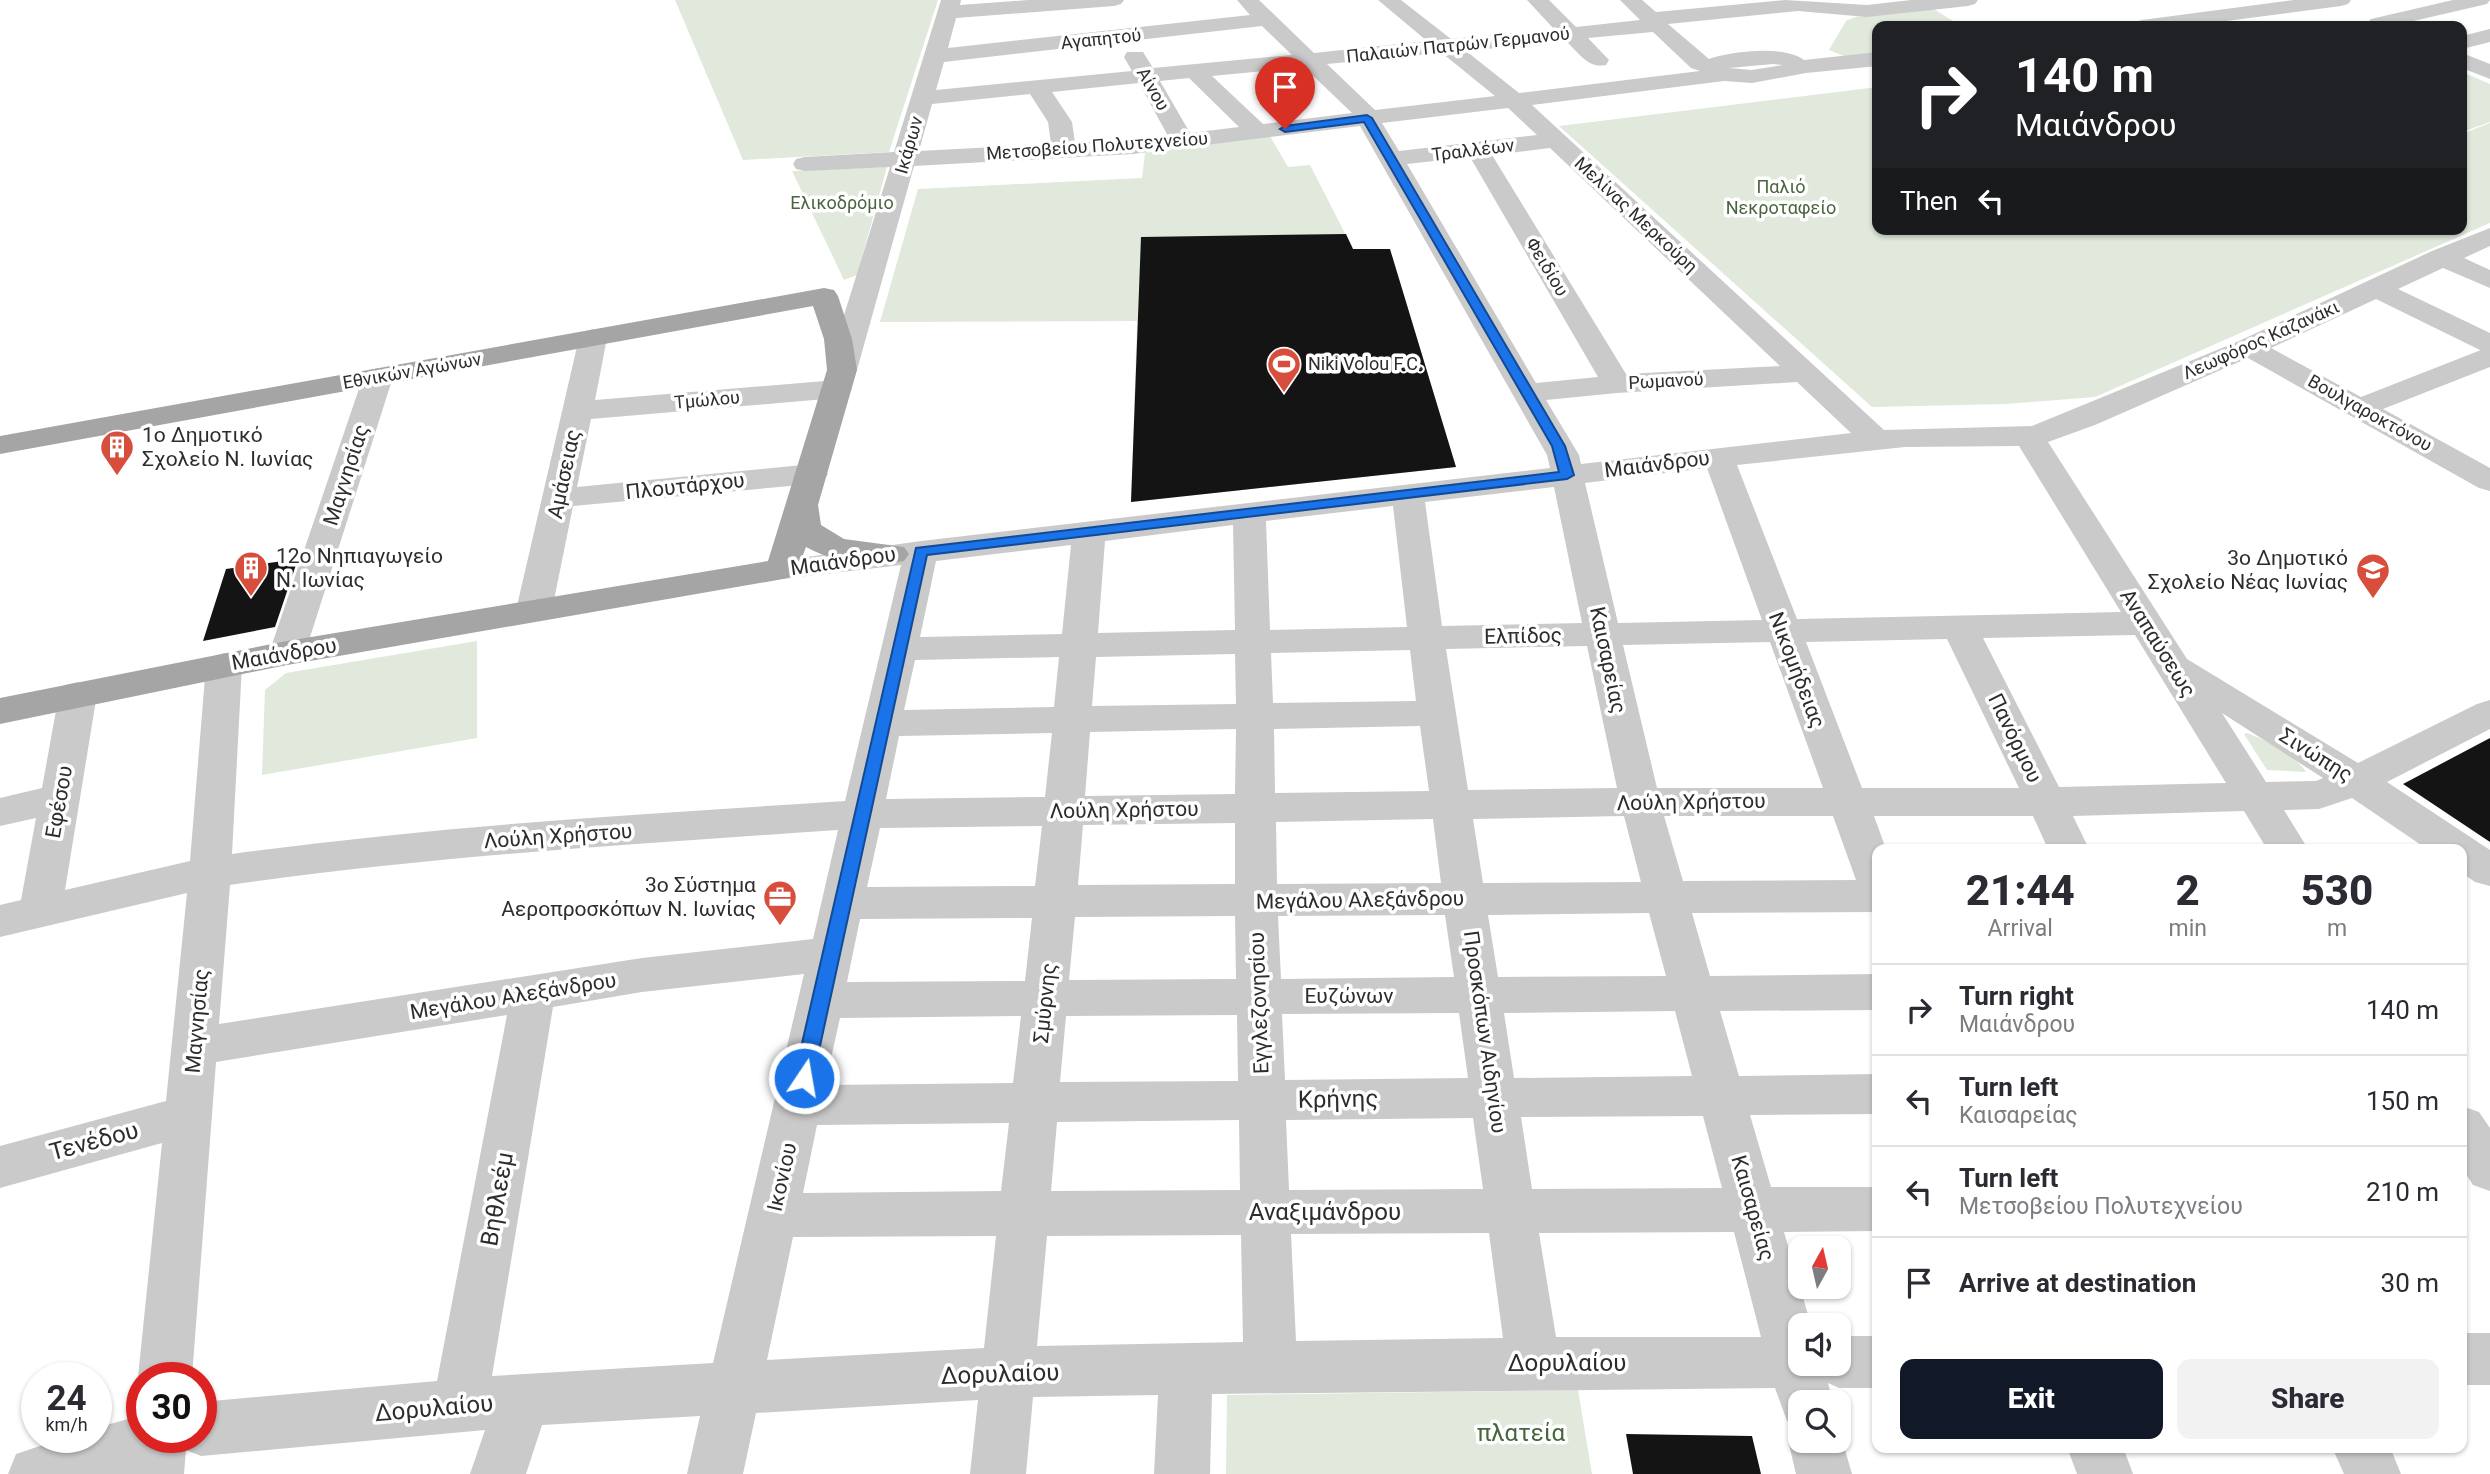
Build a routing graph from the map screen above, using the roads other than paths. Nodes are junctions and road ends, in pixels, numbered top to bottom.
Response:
1 (1103, 0) edge
2 (1114, 0) edge
3 (1388, 0) edge
4 (1537, 0) edge
5 (1630, 0) edge
6 (1968, 0) edge
7 (2332, 0) edge
8 (2480, 0) edge
9 (1778, 3) edge
10 (1834, 4) edge
11 (1934, 4) junction
12 (950, 6) edge
13 (1257, 9) edge
14 (1957, 19) dead end
15 (2179, 21) edge
16 (2385, 21) edge
17 (2404, 21) edge
18 (1654, 22) junction
19 (1574, 34) junction
20 (2490, 35) edge
21 (1124, 37) junction
22 (2467, 42) edge
23 (1445, 46) junction
24 (2467, 46) edge
25 (2490, 54) edge
26 (935, 56) junction
27 (1872, 59) edge
28 (1309, 60) junction
29 (1598, 60) dead end
30 (2467, 62) edge
31 (1794, 63) junction
32 (1194, 71) junction
33 (1717, 71) junction
34 (2490, 72) edge
35 (1146, 76) junction
36 (1037, 87) junction
37 (923, 98) junction
38 (1514, 101) junction
39 (1367, 118) junction
40 (1258, 132) junction
41 (1556, 140) junction
42 (1183, 141) junction
43 (1477, 149) junction
44 (1064, 151) junction
45 (905, 159) junction
46 (1390, 159) junction
47 (805, 164) dead end
48 (2490, 236) edge
49 (2441, 257) junction
50 (2490, 280) edge
51 (2375, 288) junction
52 (824, 296) joint
53 (593, 338) junction
54 (2490, 344) edge
55 (2249, 347) junction
56 (2490, 358) edge
57 (1804, 373) junction
58 (378, 377) junction
59 (840, 379) junction
60 (1616, 384) junction
61 (1527, 393) junction
62 (2361, 407) junction
63 (578, 411) junction
64 (2029, 437) junction
65 (1876, 440) junction
66 (0, 445) edge
67 (1718, 457) junction
68 (812, 474) junction
69 (1567, 475) junction
70 (2490, 481) edge
71 (1408, 494) junction
72 (559, 498) junction
73 (802, 506) junction
74 (1248, 513) junction
75 (1089, 531) junction
76 (906, 553) junction
77 (783, 569) junction
78 (534, 610) junction
79 (2146, 623) junction
80 (1960, 628) junction
81 (1782, 631) junction
82 (1603, 635) junction
83 (1426, 638) junction
84 (1254, 641) junction
85 (1078, 644) junction
86 (899, 649) junction
87 (287, 653) junction
88 (224, 665) junction
89 (2172, 665) junction
90 (78, 694) junction
91 (0, 711) edge
92 (1438, 713) junction
93 (2490, 713) edge
94 (1255, 716) junction
95 (1072, 720) junction
96 (883, 723) junction
97 (2356, 781) junction
98 (60, 798) junction
99 (2256, 798) junction
100 (1846, 801) junction
101 (1640, 802) junction
102 (2046, 802) junction
103 (1452, 806) junction
104 (1255, 808) junction
105 (1064, 810) junction
106 (0, 812) edge
107 (862, 814) junction
108 (2067, 844) edge
109 (2285, 844) edge
110 (2450, 844) edge
111 (2467, 855) edge
112 (1872, 867) edge
113 (2490, 871) edge
114 (211, 872) junction
115 (1872, 896) edge
116 (1666, 897) junction
117 (1465, 899) junction
118 (1055, 901) junction
119 (1256, 901) junction
120 (843, 903) junction
121 (12, 926) edge
122 (831, 954) junction
123 (1872, 992) edge
124 (533, 993) junction
125 (1693, 994) junction
126 (1258, 996) junction
127 (1479, 996) junction
128 (1046, 998) junction
129 (821, 1000) junction
130 (195, 1047) junction
131 (1872, 1094) edge
132 (1722, 1095) junction
133 (1494, 1097) junction
134 (1262, 1100) junction
135 (1035, 1102) junction
136 (798, 1105) junction
137 (188, 1115) junction
138 (2467, 1134) edge
139 (0, 1167) edge
140 (2490, 1170) edge
141 (1872, 1209) edge
142 (1754, 1210) junction
143 (1511, 1211) junction
144 (1265, 1212) junction
145 (1024, 1214) junction
146 (773, 1215) junction
147 (1790, 1313) edge
148 (2467, 1359) edge
149 (2490, 1359) edge
150 (166, 1362) edge
151 (1533, 1363) junction
152 (1872, 1363) edge
153 (1851, 1366) edge
154 (1270, 1367) junction
155 (1186, 1369) junction
156 (1788, 1371) edge
157 (1008, 1372) junction
158 (734, 1387) junction
159 (523, 1400) junction
160 (460, 1405) junction
161 (217, 1428) edge
162 (126, 1447) edge
163 (158, 1453) edge
164 (1819, 1453) edge
165 (2097, 1453) edge
166 (2363, 1453) edge
167 (36, 1474) edge
168 (156, 1474) edge
169 (498, 1474) edge
170 (715, 1474) edge
171 (998, 1474) edge
172 (1182, 1474) edge
173 (1824, 1474) edge
174 (2105, 1474) edge
175 (2373, 1474) edge

1 - 2 street
1 - 12 street
1 - 21 street, Αίνου
3 - 23 street, Μελίνας Μερκούρη
4 - 19 street
5 - 18 street
6 - 11 street, Παλαιών Πατρών Γερμανού
7 - 15 street
7 - 16 street
8 - 17 street
9 - 10 street, Παλαιών Πατρών Γερμανού
9 - 18 street, Παλαιών Πατρών Γερμανού
10 - 11 street, Παλαιών Πατρών Γερμανού
10 - 31 street
11 - 14 street
12 - 26 street, Ικάρων
13 - 21 street, Αγαπητού
13 - 28 street, Καισαρείας
18 - 19 street, Παλαιών Πατρών Γερμανού
18 - 33 street
19 - 23 street, Παλαιών Πατρών Γερμανού
19 - 29 street
20 - 22 street
21 - 26 street, Αγαπητού
21 - 35 street, Αίνου
23 - 28 street, Παλαιών Πατρών Γερμανού
23 - 38 street, Μελίνας Μερκούρη
24 - 25 street
26 - 37 street, Ικάρων
27 - 31 street
28 - 32 street, Παλαιών Πατρών Γερμανού
28 - 39 street, Καισαρείας
30 - 34 street
31 - 33 street, Μετσοβείου Πολυτεχνείου
32 - 35 street, Παλαιών Πατρών Γερμανού
32 - 40 street
33 - 38 street, Μετσοβείου Πολυτεχνείου
35 - 36 street, Παλαιών Πατρών Γερμανού
35 - 42 street, Αίνου
36 - 37 street, Παλαιών Πατρών Γερμανού
36 - 44 street
37 - 45 street, Ικάρων
38 - 39 street, Μετσοβείου Πολυτεχνείου
38 - 41 street, Μελίνας Μερκούρη
39 - 40 street, Μετσοβείου Πολυτεχνείου
39 - 46 street, Καισαρείας
40 - 42 street, Μετσοβείου Πολυτεχνείου
41 - 43 street, Τραλλέων
41 - 57 street, Μελίνας Μερκούρη
42 - 44 street, Μετσοβείου Πολυτεχνείου
43 - 46 street, Τραλλέων
43 - 60 street, Φειδίου
44 - 45 street, Μετσοβείου Πολυτεχνείου
45 - 47 street, Μετσοβείου Πολυτεχνείου
45 - 59 street, Ικάρων
46 - 61 street, Καισαρείας
48 - 49 street, Λεωφόρος Καζανάκι
49 - 50 street
49 - 51 street, Λεωφόρος Καζανάκι
51 - 54 street
51 - 55 street, Λεωφόρος Καζανάκι
52 - 53 main road, Εθνικών Αγώνων
52 - 59 main road, Ικάρων
53 - 58 main road, Εθνικών Αγώνων
53 - 63 street, Αμάσειας
55 - 62 street, Βουλγαροκτόνου
55 - 64 street, Λεωφόρος Καζανάκι
56 - 62 street
57 - 60 street, Ρωμανού
57 - 65 street, Μελίνας Μερκούρη
58 - 66 main road, Εθνικών Αγώνων
58 - 87 street, Μαγνησίας
59 - 63 street, Τμώλου
59 - 68 main road, Ικάρων
60 - 61 street, Ρωμανού
61 - 69 street, Καισαρείας
62 - 70 street, Βουλγαροκτόνου
63 - 72 street, Αμάσειας
64 - 65 street, Μαιάνδρου
64 - 79 street, Αναπαύσεως
65 - 67 street, Μαιάνδρου
67 - 69 street, Μαιάνδρου
67 - 81 street, Νικομήδειας
68 - 72 street, Πλουτάρχου
68 - 73 main road, Ικάρων
69 - 71 street, Μαιάνδρου
69 - 82 street, Καισαρείας
71 - 74 street, Μαιάνδρου
71 - 83 street, Προσκόπων Αιδηνίου
72 - 78 street, Αμάσειας
73 - 76 main road
73 - 77 main road, Ικάρων
74 - 75 street, Μαιάνδρου
74 - 84 street, Εγγλεζονησίου
75 - 76 street, Μαιάνδρου
75 - 85 street, Σμύρνης
76 - 77 street, Μαιάνδρου
76 - 86 street, Ικονίου
77 - 78 main road, Μαιάνδρου
78 - 87 main road, Μαιάνδρου
79 - 80 street, Ελπίδος
79 - 89 street, Αναπαύσεως
80 - 81 street, Ελπίδος
80 - 102 street, Πανόρμου
81 - 82 street, Ελπίδος
81 - 100 street, Νικομήδειας
82 - 83 street, Ελπίδος
82 - 101 street, Καισαρείας
83 - 84 street, Ελπίδος
83 - 92 street, Προσκόπων Αιδηνίου
84 - 85 street, Ελπίδος
84 - 94 street, Εγγλεζονησίου
85 - 86 street, Ελπίδος
85 - 95 street, Σμύρνης
86 - 96 street, Ικονίου
87 - 88 main road, Μαιάνδρου
88 - 90 main road, Μαιάνδρου
88 - 114 street, Μαγνησίας
89 - 97 street, Σινώπης
89 - 99 street, Αναπαύσεως
90 - 91 main road, Μαιάνδρου
90 - 98 street, Εφέσου
92 - 94 street
92 - 103 street, Προσκόπων Αιδηνίου
93 - 97 street, Λούλη Χρήστου
94 - 95 street
94 - 104 street, Εγγλεζονησίου
95 - 96 street
95 - 105 street, Σμύρνης
96 - 107 street, Ικονίου
97 - 99 street, Λούλη Χρήστου
97 - 110 street, Σινώπης
98 - 106 street
98 - 121 street, Εφέσου
99 - 102 street, Λούλη Χρήστου
99 - 109 street, Αναπαύσεως
100 - 101 street, Λούλη Χρήστου
100 - 102 street, Λούλη Χρήστου
100 - 112 street, Νικομήδειας
101 - 103 street, Λούλη Χρήστου
101 - 116 street, Καισαρείας
102 - 108 street, Πανόρμου
103 - 104 street, Λούλη Χρήστου
103 - 117 street, Προσκόπων Αιδηνίου
104 - 105 street, Λούλη Χρήστου
104 - 119 street, Εγγλεζονησίου
105 - 107 street, Λούλη Χρήστου
105 - 118 street, Σμύρνης
107 - 114 street, Λούλη Χρήστου
107 - 120 street, Ικονίου
111 - 113 street
114 - 121 street, Λούλη Χρήστου
114 - 130 street, Μαγνησίας
115 - 116 street, Μεγάλου Αλεξάνδρου
116 - 117 street, Μεγάλου Αλεξάνδρου
116 - 125 street, Καισαρείας
117 - 119 street, Μεγάλου Αλεξάνδρου
117 - 127 street, Προσκόπων Αιδηνίου
118 - 119 street, Μεγάλου Αλεξάνδρου
118 - 120 street, Μεγάλου Αλεξάνδρου
118 - 128 street, Σμύρνης
119 - 126 street, Εγγλεζονησίου
120 - 122 street, Ικονίου
122 - 124 street, Μεγάλου Αλεξάνδρου
122 - 129 street, Ικονίου
123 - 125 street, Ευζώνων
124 - 130 street, Μεγάλου Αλεξάνδρου
124 - 160 street, Βηθλεέμ
125 - 127 street, Ευζώνων
125 - 132 street, Καισαρείας
126 - 127 street, Ευζώνων
126 - 128 street, Ευζώνων
126 - 134 street, Εγγλεζονησίου
127 - 133 street, Προσκόπων Αιδηνίου
128 - 129 street, Ευζώνων
128 - 135 street, Σμύρνης
129 - 136 street, Ικονίου
130 - 137 street, Μαγνησίας
131 - 132 street, Κρήνης
132 - 133 street, Κρήνης
132 - 142 street, Καισαρείας
133 - 134 street, Κρήνης
133 - 143 street, Προσκόπων Αιδηνίου
134 - 135 street, Κρήνης
134 - 144 street, Εγγλεζονησίου
135 - 136 street, Κρήνης
135 - 145 street, Σμύρνης
136 - 146 street, Ικονίου
137 - 139 street, Τενέδου
137 - 150 street, Μαγνησίας
138 - 140 street
141 - 142 street, Αναξιμάνδρου
142 - 143 street, Αναξιμάνδρου
142 - 147 street, Καισαρείας
143 - 144 street, Αναξιμάνδρου
143 - 151 street, Προσκόπων Αιδηνίου
144 - 145 street, Αναξιμάνδρου
144 - 154 street, Εγγλεζονησίου
145 - 146 street, Αναξιμάνδρου
145 - 157 street, Σμύρνης
146 - 158 street, Ικονίου
148 - 149 street
151 - 154 street, Δορυλαίου
151 - 156 street, Δορυλαίου
152 - 153 street, Δορυλαίου
154 - 155 street, Δορυλαίου
155 - 157 street, Δορυλαίου
155 - 172 street
157 - 158 street, Δορυλαίου
157 - 171 street, Σμύρνης
158 - 159 street, Δορυλαίου
158 - 170 street, Ικονίου
159 - 160 street, Δορυλαίου
159 - 169 street
160 - 161 street, Δορυλαίου
162 - 167 street
163 - 168 street
164 - 173 street
165 - 174 street
166 - 175 street

